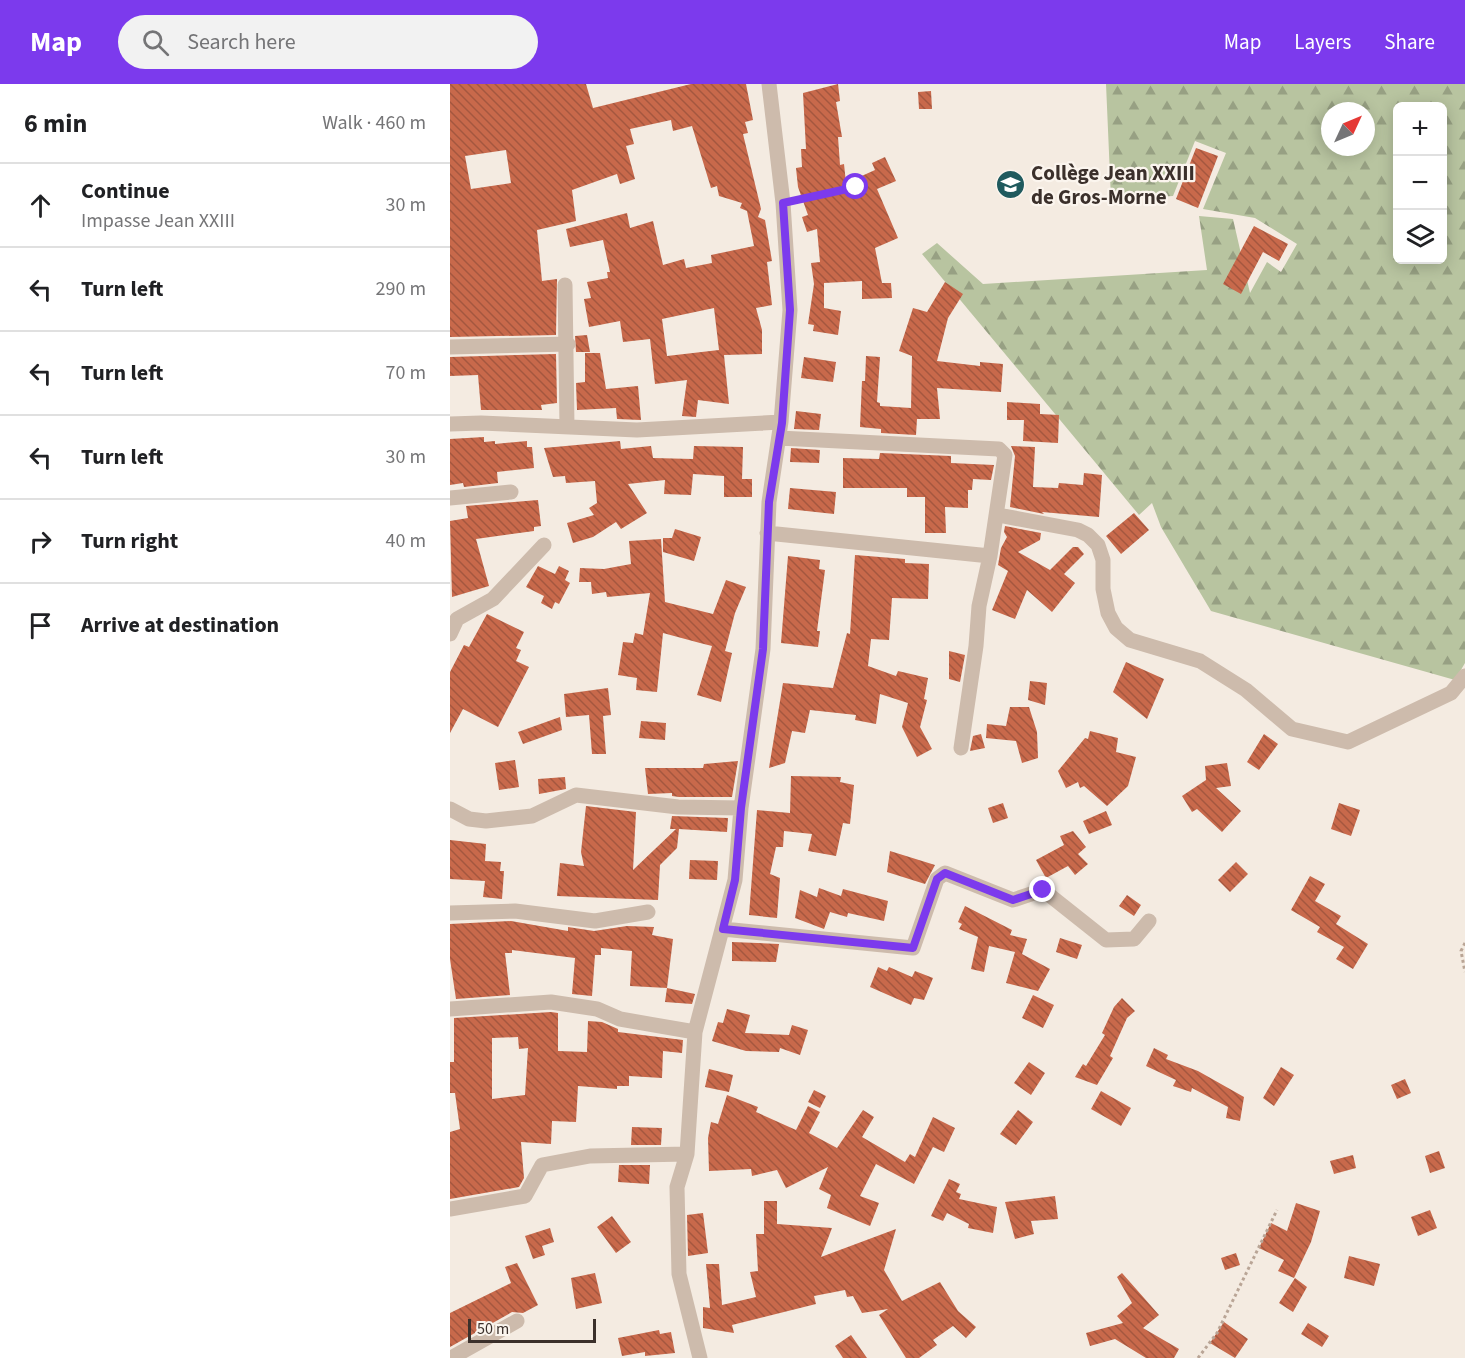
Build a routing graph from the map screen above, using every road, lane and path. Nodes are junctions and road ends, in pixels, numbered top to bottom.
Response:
1 (769, 84) edge
2 (856, 187) dead end
3 (783, 203) junction
4 (565, 285) dead end
5 (568, 344) junction
6 (450, 346) edge
7 (782, 423) junction
8 (450, 424) edge
9 (567, 427) junction
10 (779, 438) junction
11 (511, 492) dead end
12 (450, 498) edge
13 (998, 515) junction
14 (767, 533) junction
15 (544, 545) dead end
16 (990, 556) junction
17 (450, 634) edge
18 (1465, 676) edge
19 (961, 748) dead end
20 (741, 808) junction
21 (450, 809) edge
22 (648, 912) dead end
23 (450, 913) edge
24 (1149, 921) dead end
25 (723, 929) junction
26 (1465, 943) edge
27 (1465, 972) edge
28 (450, 1009) edge
29 (695, 1032) junction
30 (687, 1154) junction
31 (450, 1209) edge
32 (1277, 1210) dead end
33 (517, 1321) dead end
34 (451, 1358) edge
35 (700, 1358) edge
36 (1198, 1358) edge

1 - 3 street
2 - 3 path
3 - 7 street
4 - 5 street
5 - 6 street
5 - 9 street
7 - 9 street
7 - 10 street
8 - 9 street
10 - 13 street
10 - 14 street
11 - 12 street
13 - 16 street
13 - 18 street
14 - 16 street
14 - 20 street
15 - 17 street
16 - 19 street
20 - 21 street
20 - 25 street
22 - 23 street
24 - 25 street
25 - 29 street
26 - 27 path
28 - 29 street
29 - 30 street
30 - 31 street
30 - 35 street
32 - 36 path
33 - 34 street

